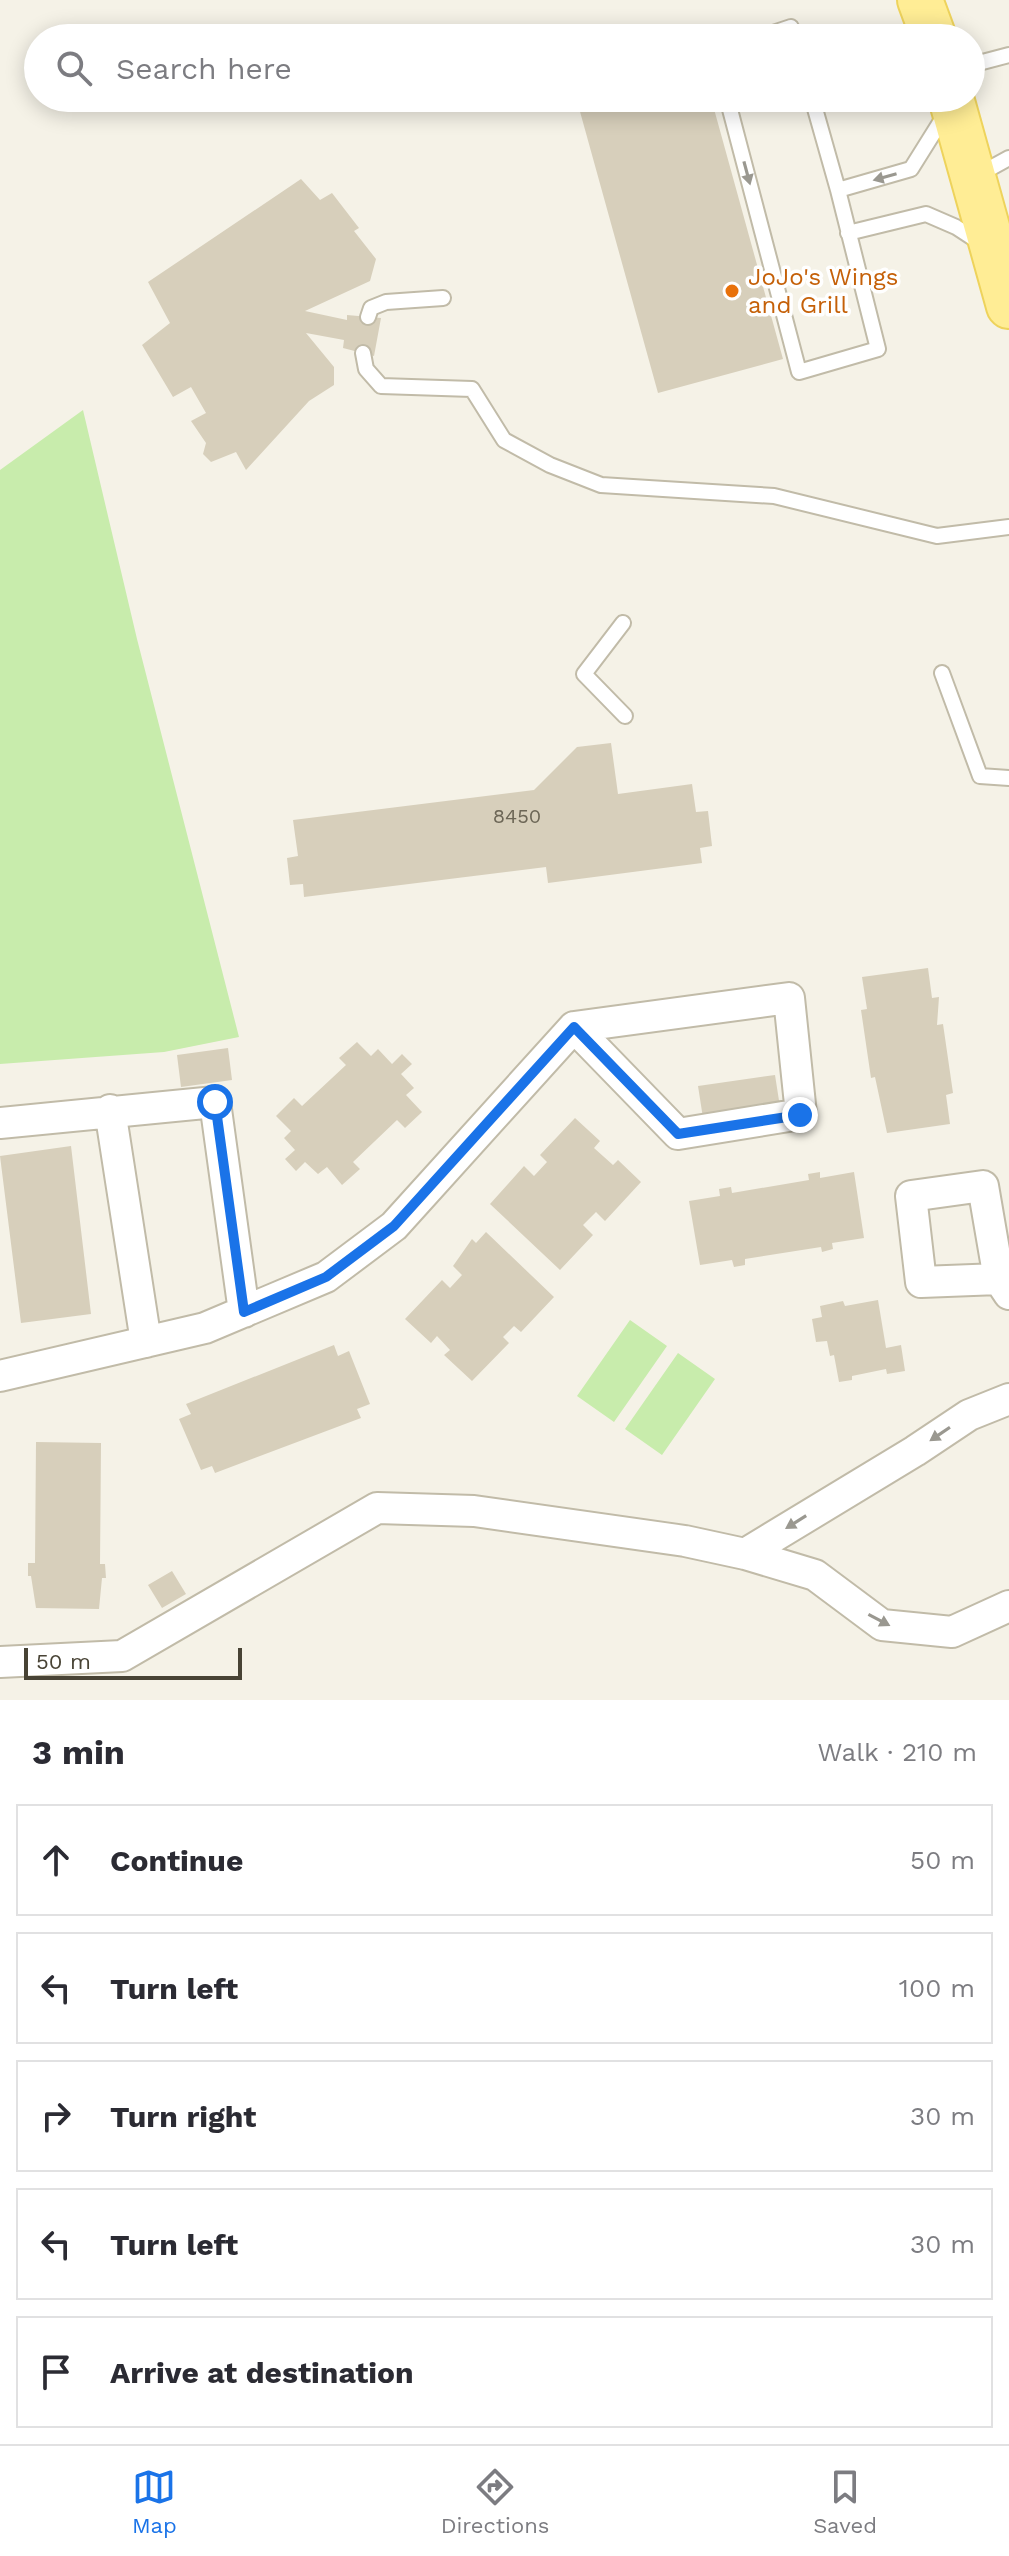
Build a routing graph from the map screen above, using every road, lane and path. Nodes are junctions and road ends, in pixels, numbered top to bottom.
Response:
1 (920, 0) edge
2 (929, 24) edge
3 (1009, 55) edge
4 (985, 71) edge
5 (731, 112) edge
6 (816, 112) edge
7 (944, 112) edge
8 (968, 112) edge
9 (992, 168) edge
10 (838, 190) junction
11 (848, 233) junction
12 (996, 252) junction
13 (443, 298) dead end
14 (1009, 306) edge
15 (368, 317) dead end
16 (363, 353) dead end
17 (1009, 527) edge
18 (623, 623) dead end
19 (942, 673) dead end
20 (625, 716) dead end
21 (1009, 778) edge
22 (574, 1027) junction
23 (110, 1110) junction
24 (0, 1123) edge
25 (244, 1312) junction
26 (146, 1342) junction
27 (0, 1376) edge
28 (1009, 1399) edge
29 (745, 1554) junction
30 (1009, 1606) edge
31 (0, 1662) edge

1 - 2 main road
3 - 4 lane
5 -> 11 lane
6 - 10 lane
7 -> 10 lane
8 - 9 main road
9 - 12 main road
10 - 11 lane
11 - 12 lane
12 - 14 main road
13 - 15 lane
16 - 17 lane
18 - 20 lane
19 - 21 lane
22 - 22 street
22 - 25 street
23 - 24 street
23 - 25 street
23 - 26 street
25 - 26 street
26 - 27 street
28 -> 29 street
29 -> 30 street
29 - 31 street

